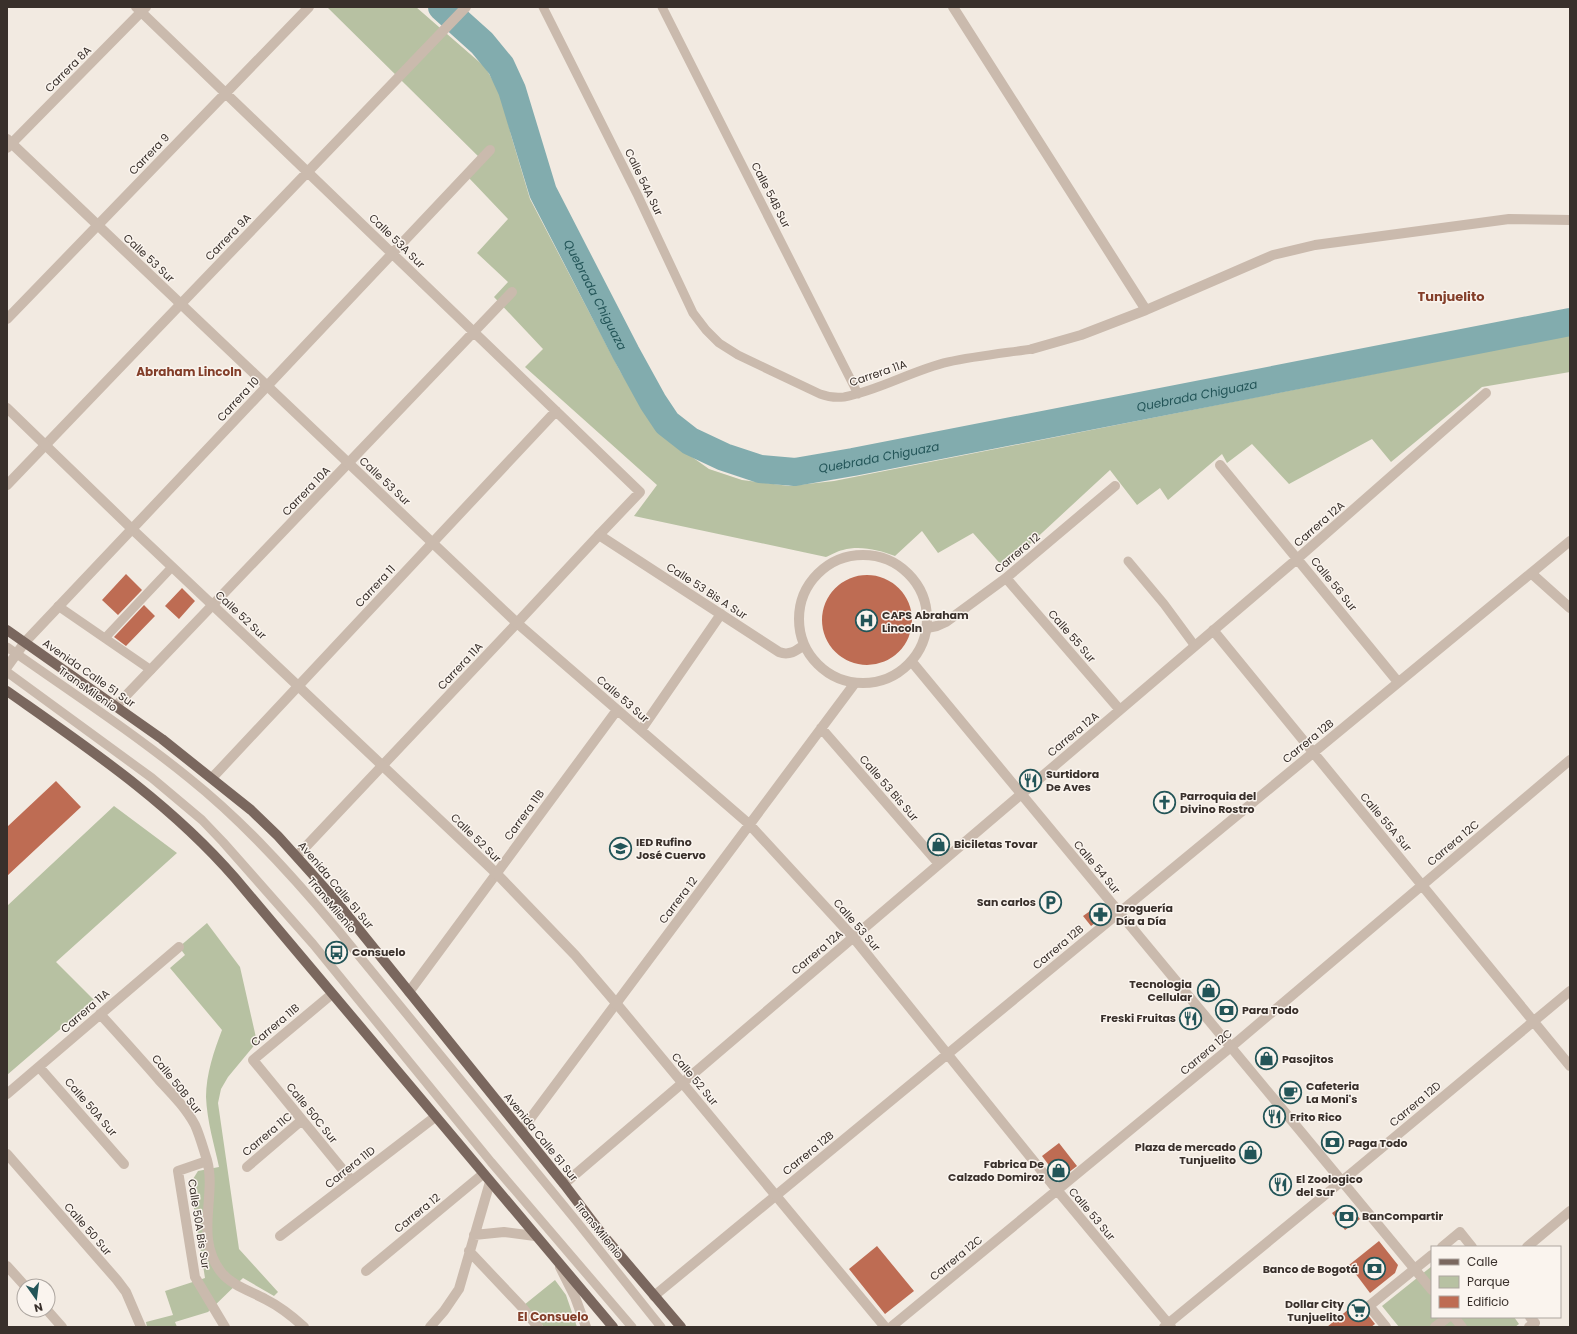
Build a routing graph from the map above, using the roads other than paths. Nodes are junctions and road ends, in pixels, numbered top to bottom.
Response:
1 (309, 7) edge
2 (466, 7) edge
3 (543, 7) edge
4 (662, 7) edge
5 (953, 7) edge
6 (141, 9) edge
7 (226, 93) junction
8 (9, 144) edge
9 (490, 150) dead end
10 (308, 172) junction
11 (1570, 220) edge
12 (97, 226) junction
13 (392, 253) junction
14 (512, 292) dead end
15 (180, 304) junction
16 (1146, 310) junction
17 (7, 319) edge
18 (474, 332) junction
19 (1032, 349) joint
20 (738, 355) joint
21 (267, 386) junction
22 (1486, 393) dead end
23 (858, 394) junction
24 (7, 408) edge
25 (556, 411) junction
26 (45, 445) junction
27 (348, 464) junction
28 (1220, 465) dead end
29 (7, 485) edge
30 (1116, 486) dead end
31 (640, 492) joint
32 (132, 529) junction
33 (599, 535) junction
34 (1570, 541) edge
35 (432, 543) junction
36 (1297, 559) junction
37 (1128, 562) dead end
38 (172, 566) junction
39 (1531, 573) junction
40 (1006, 578) junction
41 (213, 605) junction
42 (58, 606) junction
43 (1570, 608) edge
44 (721, 614) junction
45 (517, 623) junction
46 (927, 628) junction
47 (7, 630) edge
48 (1213, 630) junction
49 (105, 638) junction
50 (25, 642) junction
51 (804, 646) junction
52 (1195, 646) junction
53 (7, 647) edge
54 (16, 654) junction
55 (912, 662) junction
56 (7, 667) edge
57 (151, 670) junction
58 (7, 672) edge
59 (1398, 682) junction
60 (855, 683) junction
61 (298, 686) junction
62 (7, 691) edge
63 (116, 706) junction
64 (617, 710) junction
65 (1120, 710) junction
66 (821, 728) junction
67 (641, 730) junction
68 (1313, 752) junction
69 (1570, 760) edge
70 (382, 765) junction
71 (212, 778) junction
72 (1021, 794) junction
73 (749, 824) junction
74 (297, 856) junction
75 (939, 864) junction
76 (496, 874) junction
77 (1423, 885) junction
78 (1119, 912) junction
79 (853, 937) junction
80 (179, 947) dead end
81 (1570, 991) edge
82 (409, 992) junction
83 (332, 994) junction
84 (616, 1003) junction
85 (100, 1014) junction
86 (1533, 1022) junction
87 (1230, 1047) junction
88 (947, 1054) junction
89 (253, 1060) joint
90 (1570, 1066) edge
91 (39, 1067) junction
92 (683, 1083) junction
93 (7, 1094) edge
94 (435, 1117) junction
95 (302, 1120) junction
96 (521, 1131) junction
97 (7, 1154) edge
98 (207, 1161) junction
99 (124, 1164) dead end
100 (247, 1167) dead end
101 (483, 1174) junction
102 (352, 1181) junction
103 (490, 1182) junction
104 (1342, 1182) junction
105 (564, 1184) junction
106 (1057, 1190) junction
107 (776, 1195) junction
108 (1570, 1211) edge
109 (474, 1235) junction
110 (280, 1236) dead end
111 (535, 1236) junction
112 (1443, 1246) edge
113 (1471, 1246) edge
114 (1528, 1246) edge
115 (469, 1251) junction
116 (1431, 1256) edge
117 (557, 1262) junction
118 (7, 1266) edge
119 (1414, 1269) junction
120 (366, 1271) dead end
121 (18, 1278) edge
122 (1431, 1289) edge
123 (654, 1296) junction
124 (54, 1318) edge
125 (1447, 1318) edge
126 (1455, 1318) edge
127 (1167, 1326) edge
128 (62, 1327) edge
129 (141, 1327) edge
130 (225, 1327) edge
131 (304, 1327) edge
132 (430, 1327) edge
133 (538, 1327) edge
134 (586, 1327) edge
135 (613, 1327) edge
136 (632, 1327) edge
137 (661, 1327) edge
138 (681, 1327) edge
139 (885, 1327) edge
140 (890, 1327) edge
141 (1386, 1327) edge
142 (1436, 1327) edge
143 (1462, 1327) edge

1 - 7 street, Carrera 9
2 - 10 street, Carrera 9A
3 - 20 lane, Calle 54A Sur
4 - 23 lane, Calle 54B Sur
5 - 16 street
6 - 7 street, Calle 53A Sur
6 - 8 street, Carrera 8A
7 - 10 street, Calle 53A Sur
7 - 12 street, Carrera 9
8 - 12 street, Calle 53 Sur
9 - 13 street, Carrera 10
10 - 13 street, Calle 53A Sur
10 - 15 street, Carrera 9A
11 - 16 street
12 - 15 street, Calle 53 Sur
12 - 17 street, Carrera 9
13 - 18 street, Calle 53A Sur
13 - 21 street, Carrera 10
14 - 18 street, Carrera 10A
15 - 21 street, Calle 53 Sur
15 - 26 street, Carrera 9A
16 - 19 street
18 - 25 street, Calle 53A Sur
18 - 27 street, Carrera 10A
19 - 23 lane, Carrera 11A
20 - 23 lane, Carrera 11A
21 - 27 street, Calle 53 Sur
21 - 32 street, Carrera 10
22 - 36 street, Carrera 12A
24 - 26 street, Calle 52 Sur
25 - 31 street, Calle 53A Sur
25 - 35 street, Carrera 11
26 - 29 street, Carrera 9A
26 - 32 street, Calle 52 Sur
27 - 35 street, Calle 53 Sur
27 - 41 street, Carrera 10A
28 - 36 street, Calle 56 Sur
30 - 40 street, Carrera 12
31 - 33 street, Carrera 11A
32 - 38 street, Calle 52 Sur
32 - 42 street, Carrera 10
33 - 44 street, Calle 53 Bis A Sur
33 - 45 street, Carrera 11A
34 - 39 street, Carrera 12B
35 - 45 street, Calle 53 Sur
35 - 61 street, Carrera 11
36 - 48 street, Carrera 12A
36 - 59 street, Calle 56 Sur
37 - 52 lane
38 - 41 street, Calle 52 Sur
38 - 49 lane
39 - 43 street
39 - 59 street, Carrera 12B
40 - 46 street, Carrera 12
40 - 65 street, Calle 55 Sur
41 - 57 street, Carrera 10A
41 - 61 street, Calle 52 Sur
42 - 49 lane
42 - 50 street, Carrera 10
44 - 51 street, Calle 53 Bis A Sur
44 - 67 street
45 - 64 street, Calle 53 Sur
45 - 70 street, Carrera 11A
46 - 51 street
46 - 55 street
47 - 50 main road, Avenida Calle 51 Sur
48 - 52 street, Carrera 12A
48 - 68 street, Calle 55A Sur
49 - 57 lane
50 - 54 street, Carrera 10
50 - 63 main road, Avenida Calle 51 Sur
51 - 60 street
52 - 65 street, Carrera 12A
53 - 54 lane, TransMilenio
54 - 56 street, Carrera 10
54 - 137 lane, TransMilenio
55 - 60 street
55 - 72 street, Calle 54 Sur
57 - 63 street, Carrera 10A
58 - 136 lane
59 - 68 street, Carrera 12B
60 - 66 street, Carrera 12
61 - 70 street, Calle 52 Sur
61 - 71 street, Carrera 11
62 - 83 main road
63 - 71 main road, Avenida Calle 51 Sur
64 - 67 street, Calle 53 Sur
64 - 76 street, Carrera 11B
65 - 72 street, Carrera 12A
66 - 73 street, Carrera 12
66 - 75 street, Calle 53 Bis Sur
67 - 73 street, Calle 53 Sur
68 - 77 street, Calle 55A Sur
68 - 78 street, Carrera 12B
69 - 77 street, Carrera 12C
70 - 74 street, Carrera 11A
70 - 76 street, Calle 52 Sur
71 - 74 main road, Avenida Calle 51 Sur
72 - 75 street, Carrera 12A
72 - 78 street, Calle 54 Sur
73 - 79 street, Calle 53 Sur
73 - 84 street, Carrera 12
74 - 82 main road, Avenida Calle 51 Sur
75 - 79 street, Carrera 12A
76 - 82 street, Carrera 11B
76 - 84 street, Calle 52 Sur
77 - 86 street, Calle 55A Sur
77 - 87 street, Carrera 12C
78 - 87 street, Calle 54 Sur
78 - 88 street, Carrera 12B
79 - 88 street, Calle 53 Sur
79 - 92 street, Carrera 12A
80 - 85 street, Carrera 11A
81 - 86 street, Carrera 12D
82 - 96 main road, Avenida Calle 51 Sur
83 - 89 street, Carrera 11B
83 - 94 main road
84 - 92 street, Calle 52 Sur
84 - 96 street, Carrera 12
85 - 91 street, Carrera 11A
85 - 98 street, Calle 50B Sur
86 - 90 street, Calle 55A Sur
86 - 104 street, Carrera 12D
87 - 104 street, Calle 54 Sur
87 - 106 street, Carrera 12C
88 - 106 street, Calle 53 Sur
88 - 107 street, Carrera 12B
89 - 95 street, Calle 50C Sur
91 - 93 street, Carrera 11A
91 - 99 street, Calle 50A Sur
92 - 105 street, Carrera 12A
92 - 107 street, Calle 52 Sur
94 - 101 main road
94 - 102 street, Carrera 11D
95 - 100 street, Carrera 11C
95 - 102 street, Calle 50C Sur
96 - 105 main road, Avenida Calle 51 Sur
97 - 129 street, Calle 50 Sur
98 - 130 street, Calle 50A Bis Sur
98 - 131 street, Calle 50B Sur
101 - 103 main road
101 - 120 street, Carrera 12
102 - 110 street, Carrera 11D
103 - 109 street
103 - 111 main road
104 - 119 street, Calle 54 Sur
104 - 127 street, Carrera 12D
105 - 123 main road, Avenida Calle 51 Sur
106 - 127 street, Calle 53 Sur
106 - 140 street, Carrera 12C
107 - 123 street, Carrera 12B
107 - 139 street, Calle 52 Sur
108 - 114 street
109 - 111 street
109 - 115 street
111 - 117 main road
112 - 113 street
115 - 132 street
115 - 133 street
116 - 119 street
117 - 134 street
117 - 135 main road
118 - 121 street
119 - 122 street, Calle 54 Sur
119 - 141 street
123 - 138 main road, Avenida Calle 51 Sur
124 - 128 street
125 - 142 street
126 - 143 street

